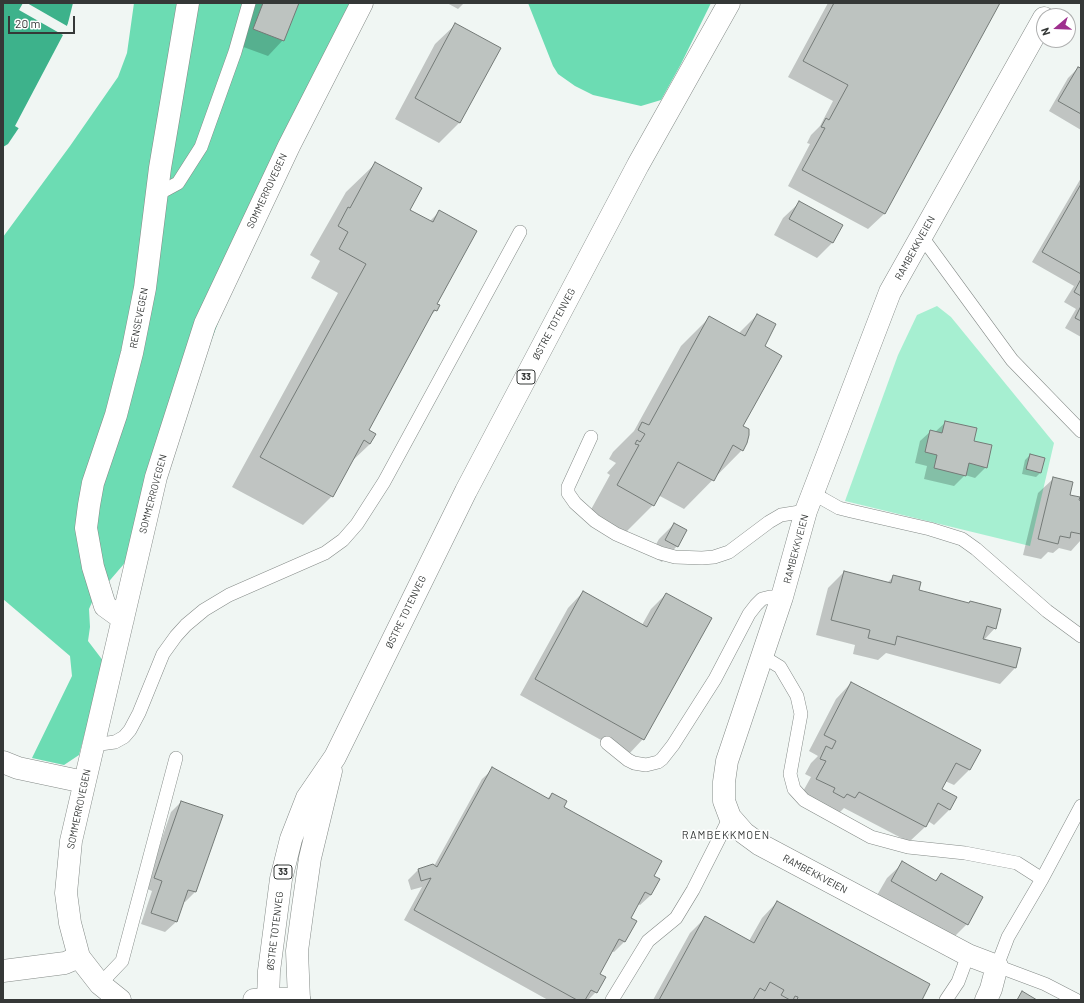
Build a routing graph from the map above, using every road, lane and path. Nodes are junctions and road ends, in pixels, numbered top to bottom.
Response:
1 (188, 3) edge
2 (249, 3) edge
3 (362, 3) edge
4 (728, 3) edge
5 (1036, 33) edge
6 (156, 195) junction
7 (520, 232) dead end
8 (922, 237) junction
9 (1081, 431) edge
10 (591, 437) dead end
11 (809, 502) junction
12 (782, 596) junction
13 (123, 619) junction
14 (1081, 636) edge
15 (762, 656) junction
16 (607, 743) dead end
17 (93, 745) junction
18 (335, 757) junction
19 (176, 758) dead end
20 (3, 762) edge
21 (84, 782) junction
22 (1081, 806) edge
23 (730, 817) junction
24 (1042, 879) junction
25 (968, 955) junction
26 (79, 957) junction
27 (997, 966) junction
28 (3, 971) edge
29 (100, 984) junction
30 (120, 1000) edge
31 (263, 1000) edge
32 (299, 1000) edge
33 (612, 1000) edge
34 (946, 1000) edge
35 (986, 1000) edge
36 (1076, 1000) edge

1 - 6 street, RENSEVEGEN
2 - 6 lane
3 - 13 street, SOMMERROVEGEN
4 - 18 street, ØSTRE TOTENVEG / 33
5 - 8 street, RAMBEKKVEIEN
6 - 13 street, RENSEVEGEN
7 - 17 lane
8 - 9 lane
8 - 11 street, RAMBEKKVEIEN
10 - 11 lane
11 - 12 street, RAMBEKKVEIEN
11 - 14 lane
12 - 15 street, RAMBEKKVEIEN
12 - 16 lane
13 - 17 street, SOMMERROVEGEN
15 - 23 street, RAMBEKKVEIEN
15 - 24 lane
17 - 21 street, SOMMERROVEGEN
18 - 31 street, ØSTRE TOTENVEG / 33
18 - 32 street, ØSTRE TOTENVEG / 33
19 - 29 lane
20 - 21 street
21 - 26 street, SOMMERROVEGEN
22 - 24 lane
23 - 25 street, RAMBEKKVEIEN
23 - 33 lane
24 - 27 lane
25 - 27 street, RAMBEKKVEIEN
25 - 34 lane
26 - 28 street
26 - 29 street, SOMMERROVEGEN
27 - 35 street
27 - 36 lane
29 - 30 street, SOMMERROVEGEN
31 - 32 street, ØSTRE TOTENVEG

